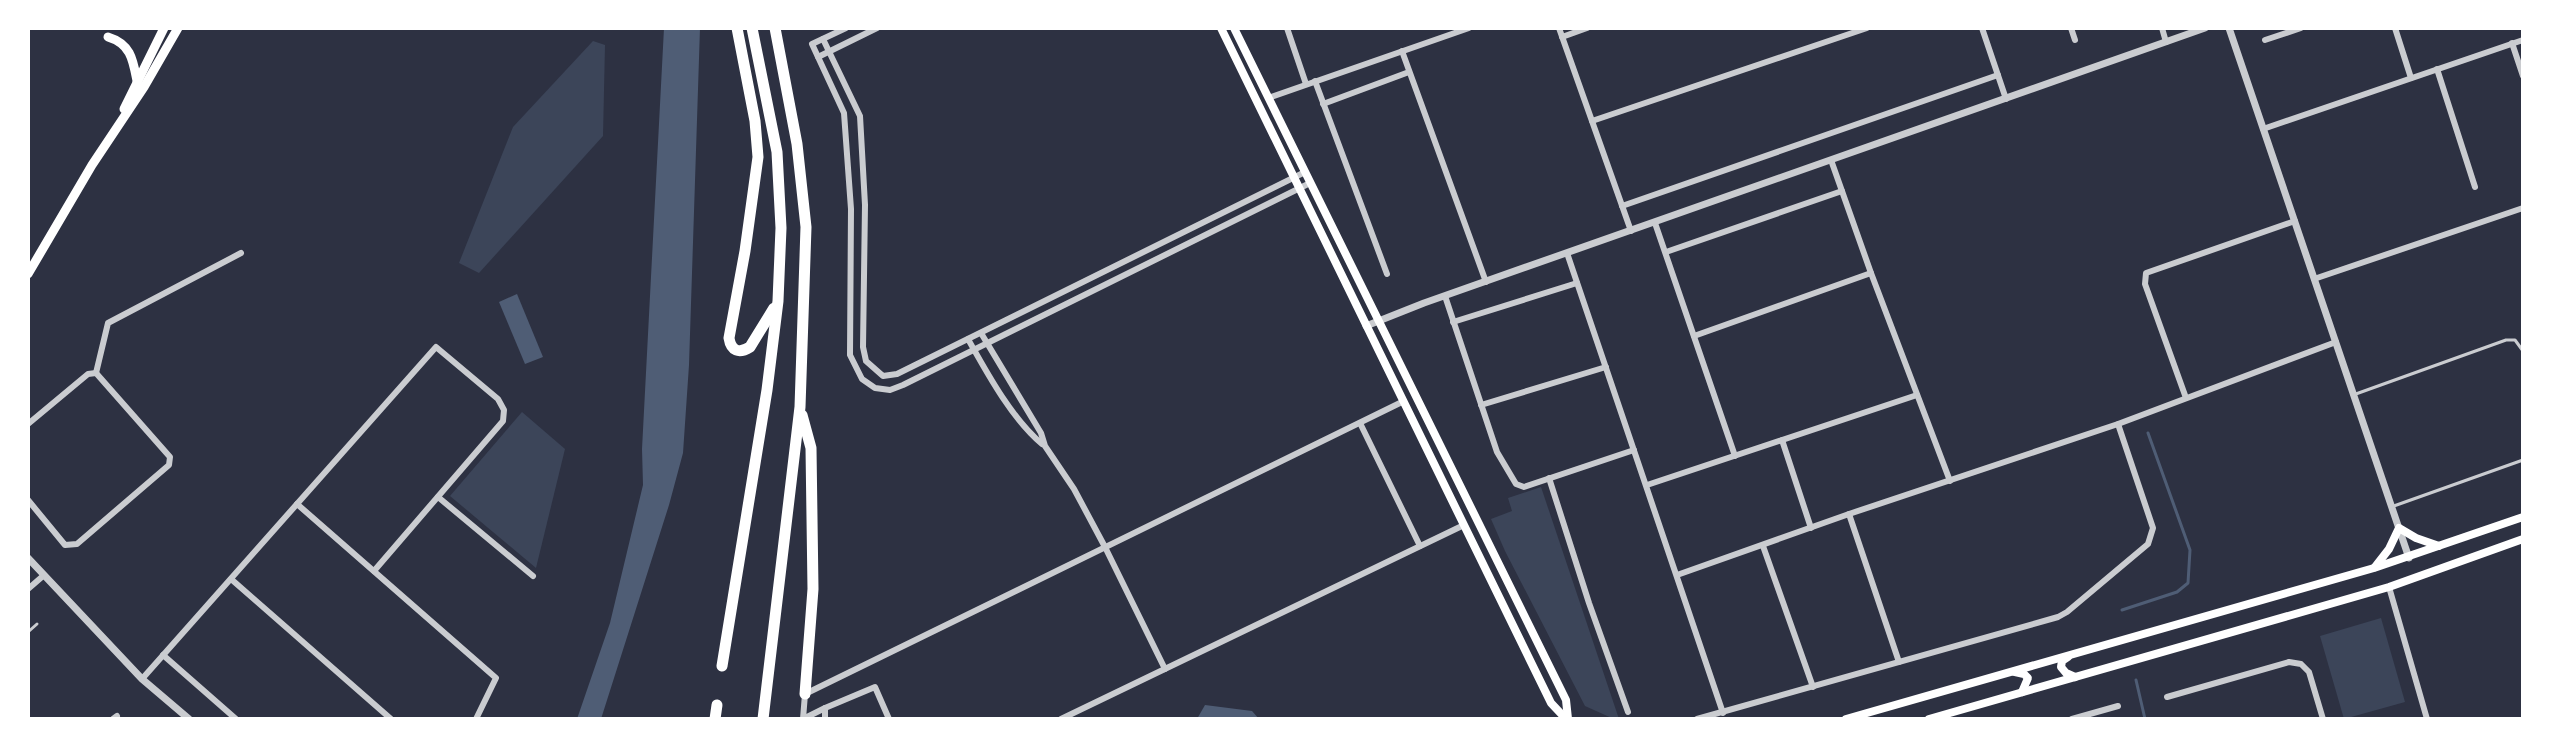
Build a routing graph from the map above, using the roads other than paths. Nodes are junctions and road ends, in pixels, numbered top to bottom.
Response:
1 (164, 28) edge
2 (178, 28) edge
3 (737, 28) edge
4 (752, 28) edge
5 (775, 28) edge
6 (846, 28) edge
7 (877, 28) edge
8 (1221, 28) edge
9 (1234, 28) edge
10 (1287, 28) edge
11 (1469, 28) edge
12 (1559, 28) edge
13 (1587, 28) edge
14 (1867, 28) edge
15 (1982, 28) edge
16 (2071, 28) edge
17 (2162, 28) edge
18 (2205, 28) edge
19 (2229, 28) edge
20 (2301, 28) edge
21 (2395, 28) edge
22 (108, 37) dead end
23 (1562, 37) junction
24 (823, 39) junction
25 (2075, 40) dead end
26 (2265, 40) dead end
27 (2523, 40) edge
28 (2166, 42) junction
29 (2512, 43) junction
30 (1402, 51) junction
31 (829, 52) junction
32 (818, 57) junction
33 (2437, 69) junction
34 (1409, 72) junction
35 (1998, 75) junction
36 (2523, 76) edge
37 (2411, 78) junction
38 (137, 81) junction
39 (1315, 81) junction
40 (1306, 84) junction
41 (1268, 98) junction
42 (2006, 99) junction
43 (1323, 104) junction
44 (1592, 121) junction
45 (2263, 129) junction
46 (112, 134) junction
47 (1831, 160) junction
48 (1305, 172) junction
49 (1294, 177) junction
50 (1310, 183) junction
51 (2475, 187) dead end
52 (1299, 189) junction
53 (1842, 191) junction
54 (1622, 206) junction
55 (2523, 208) edge
56 (2295, 221) junction
57 (1655, 223) junction
58 (1631, 231) junction
59 (1666, 252) junction
60 (241, 253) dead end
61 (1567, 253) junction
62 (1871, 273) junction
63 (28, 274) edge
64 (1387, 274) dead end
65 (2314, 279) junction
66 (1486, 282) junction
67 (1577, 283) junction
68 (1445, 296) junction
69 (778, 301) junction
70 (1377, 321) junction
71 (1453, 322) junction
72 (1366, 326) junction
73 (981, 333) junction
74 (1694, 336) junction
75 (968, 339) junction
76 (2336, 342) junction
77 (987, 343) junction
78 (974, 350) junction
79 (2523, 351) edge
80 (1606, 367) junction
81 (96, 373) junction
82 (1917, 395) junction
83 (2353, 395) junction
84 (2186, 398) junction
85 (1404, 401) junction
86 (1481, 405) junction
87 (800, 407) junction
88 (1360, 423) junction
89 (28, 424) edge
90 (2118, 424) junction
91 (1782, 440) junction
92 (1045, 446) junction
93 (1634, 450) junction
94 (1735, 456) junction
95 (2523, 460) edge
96 (1549, 478) junction
97 (1950, 481) junction
98 (1647, 485) junction
99 (438, 497) junction
100 (28, 500) edge
101 (297, 504) junction
102 (2391, 507) junction
103 (1849, 514) junction
104 (2523, 517) edge
105 (1464, 525) junction
106 (1811, 528) junction
107 (2399, 528) junction
108 (2523, 539) edge
109 (1420, 546) junction
110 (1763, 546) junction
111 (1105, 547) junction
112 (2441, 547) junction
113 (28, 558) edge
114 (2409, 558) junction
115 (2374, 568) junction
116 (374, 571) junction
117 (1677, 575) junction
118 (43, 576) junction
119 (533, 576) dead end
120 (231, 579) junction
121 (2389, 587) junction
122 (28, 589) edge
123 (37, 624) dead end
124 (28, 632) edge
125 (163, 655) junction
126 (2070, 656) junction
127 (1899, 662) junction
128 (722, 666) dead end
129 (1165, 669) junction
130 (2014, 672) junction
131 (2076, 677) junction
132 (142, 679) junction
133 (1813, 687) junction
134 (2022, 693) junction
135 (805, 694) junction
136 (2167, 697) dead end
137 (717, 705) dead end
138 (2118, 706) dead end
139 (825, 708) junction
140 (1628, 712) dead end
141 (1723, 713) junction
142 (189, 719) edge
143 (236, 719) edge
144 (391, 719) edge
145 (476, 719) edge
146 (715, 719) edge
147 (763, 719) edge
148 (803, 719) edge
149 (825, 719) edge
150 (889, 719) edge
151 (1061, 719) edge
152 (1567, 719) edge
153 (1697, 719) edge
154 (1846, 719) edge
155 (1929, 719) edge
156 (2072, 719) edge
157 (2323, 719) edge
158 (2427, 719) edge

1 - 38 main road
2 - 46 main road
3 - 69 highway
4 - 69 highway
5 - 87 highway
6 - 24 street
7 - 31 street
8 - 49 main road
9 - 41 main road
10 - 40 street
11 - 30 street
12 - 23 street
13 - 23 street
14 - 44 street
15 - 35 street
16 - 25 street
17 - 28 street
18 - 28 street
19 - 45 street
20 - 26 street
21 - 37 street
22 - 38 main road
23 - 44 street
24 - 31 street
24 - 32 street
27 - 29 street
28 - 42 street
29 - 33 street
29 - 36 street
30 - 34 street
30 - 39 street
31 - 32 street
31 - 75 street
32 - 78 street
33 - 37 street
33 - 51 street
34 - 43 street
34 - 66 street
35 - 42 street
35 - 54 street
37 - 45 street
38 - 46 main road
39 - 40 street
39 - 43 street
40 - 41 street
41 - 48 main road
42 - 47 street
43 - 64 street
44 - 54 street
45 - 56 street
46 - 63 main road
47 - 53 street
47 - 57 street
48 - 49 street
48 - 50 main road
49 - 52 main road
49 - 73 street
50 - 52 street
50 - 70 main road
52 - 72 main road
52 - 77 street
53 - 59 street
53 - 62 street
54 - 58 street
55 - 65 street
56 - 65 street
56 - 84 street
57 - 58 street
57 - 59 street
58 - 61 street
59 - 74 street
60 - 81 street
61 - 66 street
61 - 67 street
62 - 74 street
62 - 82 street
65 - 76 street
66 - 68 street
67 - 71 street
67 - 80 street
68 - 70 street
68 - 71 street
69 - 128 highway
70 - 72 street
70 - 152 main road
71 - 86 street
72 - 85 main road
73 - 75 street
73 - 77 street
74 - 94 street
75 - 78 street
76 - 83 street
76 - 84 street
77 - 78 street
77 - 92 street
78 - 92 street
79 - 83 lane
80 - 86 street
80 - 93 street
81 - 89 street
81 - 100 street
82 - 91 street
82 - 97 street
83 - 102 street
84 - 90 street
85 - 88 street
85 - 105 main road
86 - 96 street
87 - 135 highway
87 - 147 highway
88 - 109 street
88 - 111 street
90 - 97 street
90 - 127 street
91 - 94 street
91 - 106 street
92 - 111 street
93 - 96 street
93 - 98 street
94 - 98 street
95 - 102 lane
96 - 140 street
97 - 103 street
98 - 117 street
99 - 101 street
99 - 116 street
99 - 119 street
101 - 116 street
101 - 120 street
102 - 107 street
103 - 106 street
103 - 127 street
104 - 112 main road
105 - 109 street
105 - 152 main road
106 - 110 street
107 - 112 main road
107 - 114 street
107 - 115 main road
108 - 121 main road
109 - 129 street
110 - 117 street
110 - 133 street
111 - 129 street
111 - 135 street
112 - 114 main road
113 - 118 street
114 - 115 main road
115 - 126 main road
116 - 145 street
117 - 141 street
118 - 122 street
118 - 132 street
120 - 125 street
120 - 144 street
121 - 131 main road
121 - 158 street
123 - 124 lane
125 - 132 street
125 - 143 street
126 - 130 main road
126 - 131 main road
127 - 133 street
129 - 151 street
130 - 134 main road
130 - 154 main road
131 - 134 main road
132 - 142 street
133 - 141 street
134 - 155 main road
135 - 148 street
136 - 157 street
137 - 146 highway
138 - 156 street
139 - 148 street
139 - 149 street
139 - 150 street
141 - 153 street

